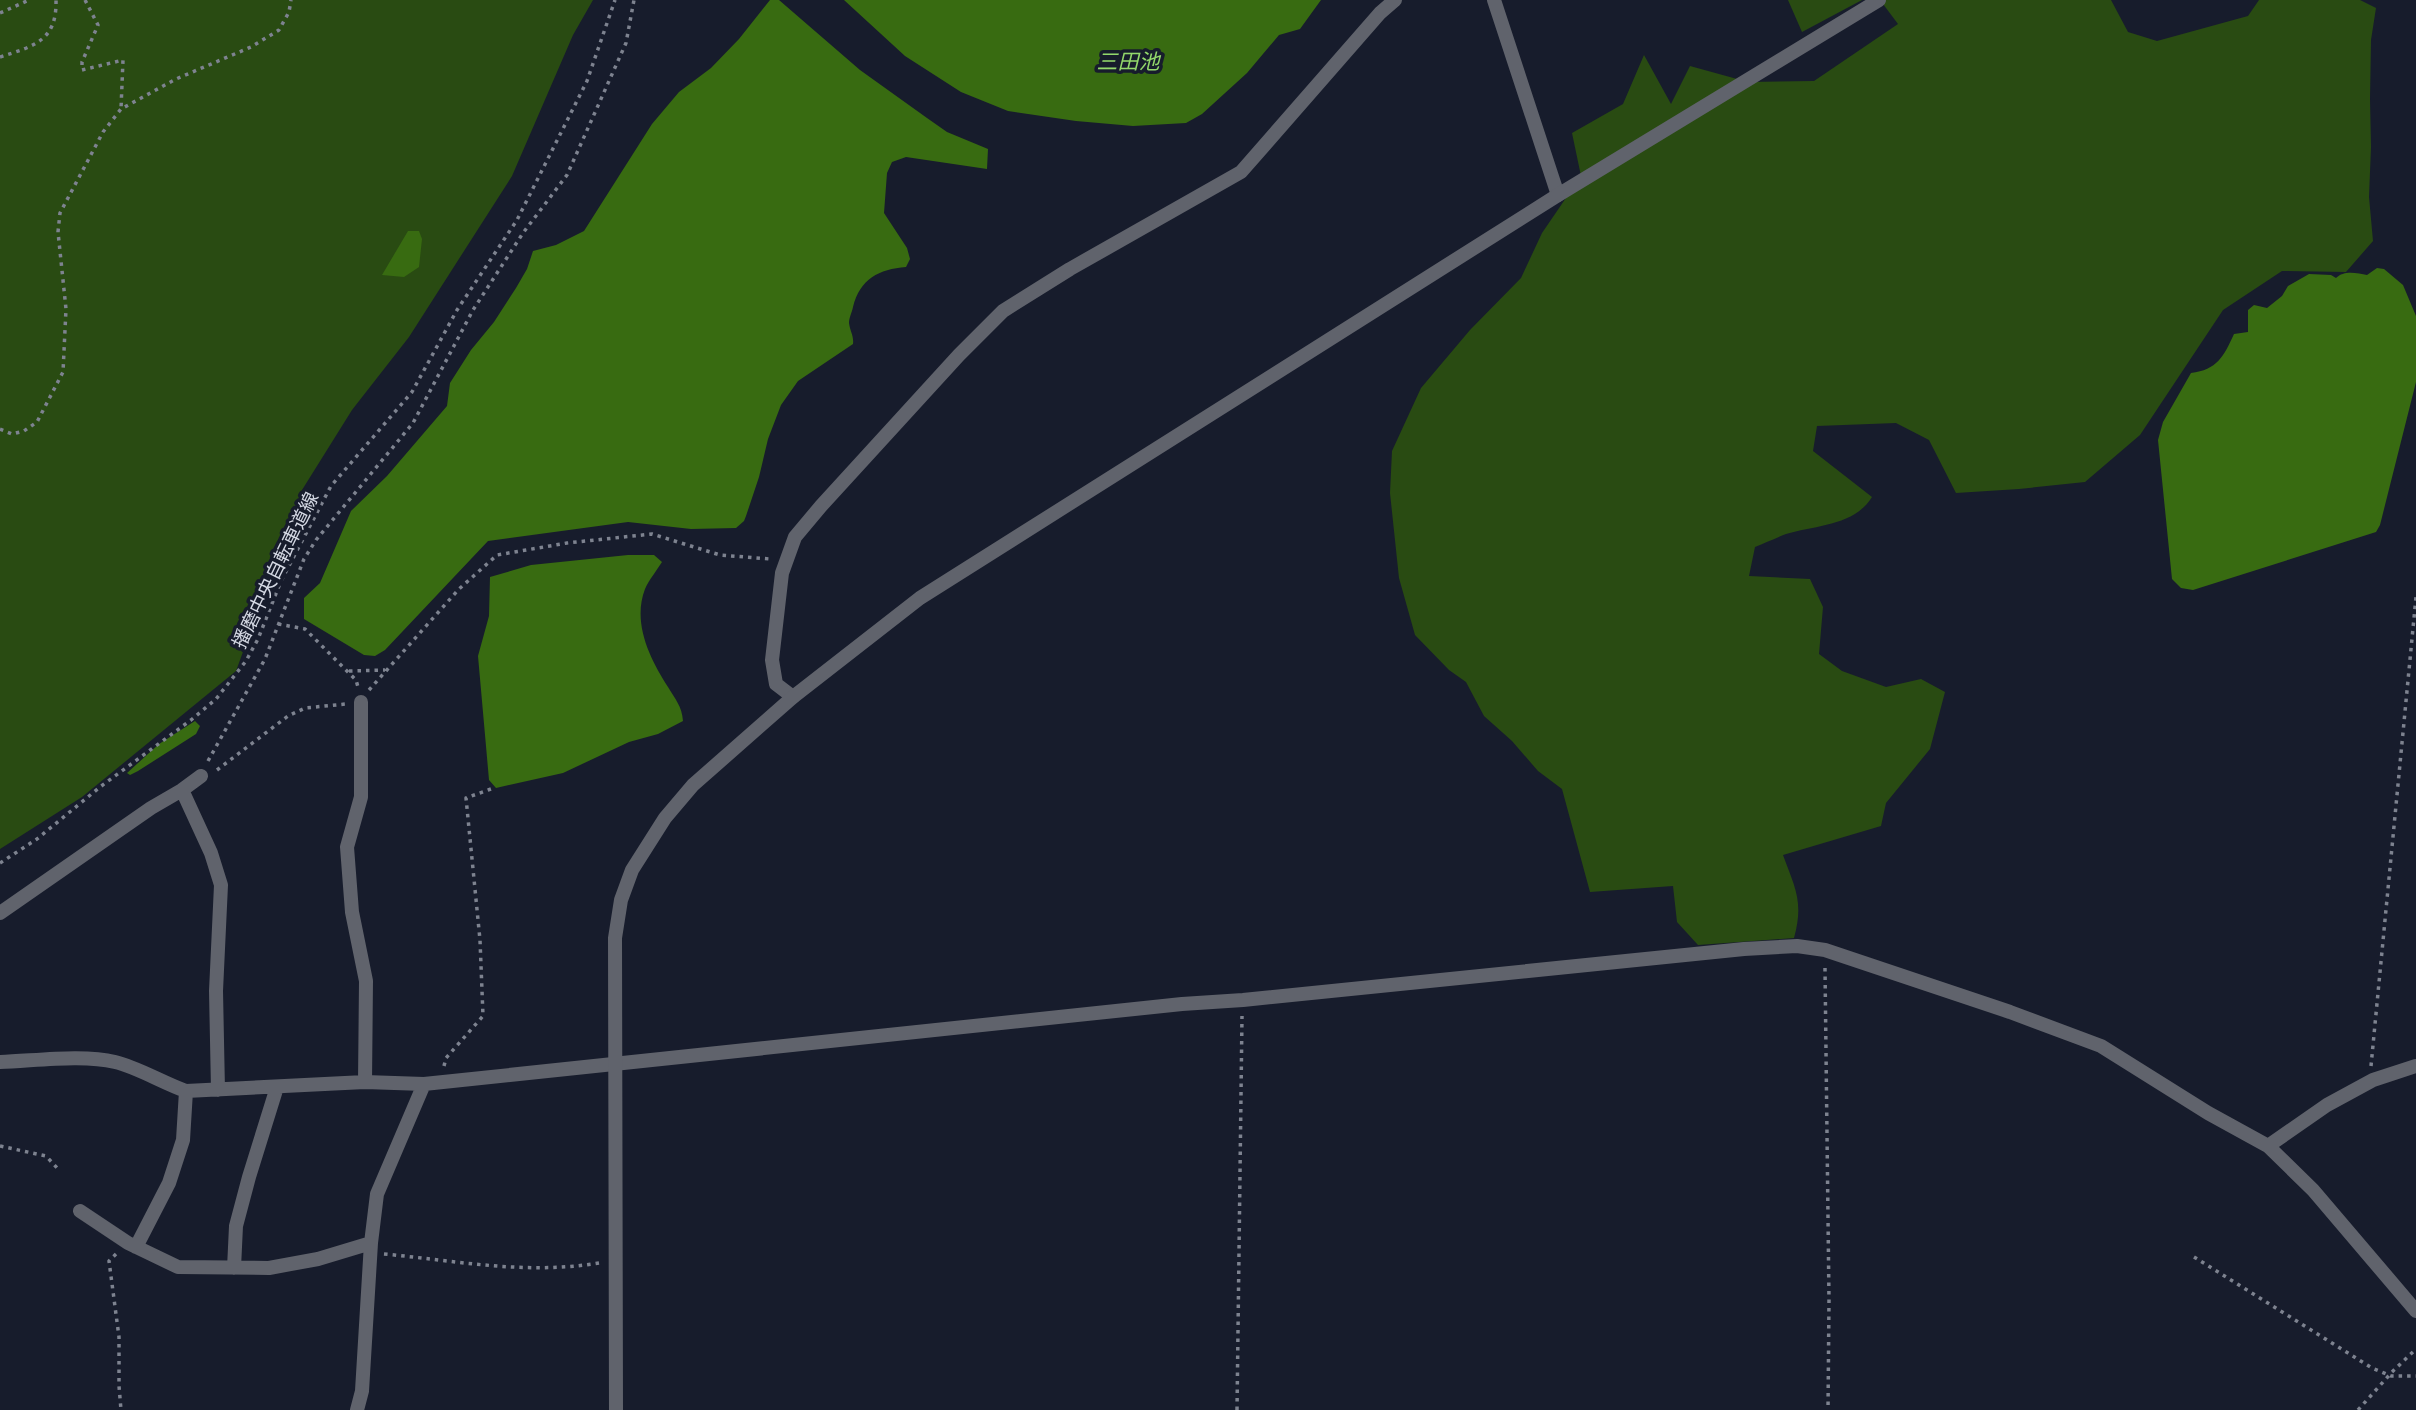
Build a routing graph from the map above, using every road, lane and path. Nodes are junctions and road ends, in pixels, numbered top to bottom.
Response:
1 (29, 0) edge
2 (56, 0) edge
3 (85, 0) edge
4 (291, 0) edge
5 (615, 0) edge
6 (634, 0) edge
7 (1395, 0) edge
8 (1494, 0) edge
9 (1879, 0) edge
10 (0, 13) edge
11 (0, 57) edge
12 (121, 109) junction
13 (1558, 195) junction
14 (0, 429) edge
15 (787, 559) junction
16 (2416, 597) edge
17 (278, 624) junction
18 (385, 670) junction
19 (347, 671) junction
20 (793, 697) junction
21 (360, 702) junction
22 (201, 776) junction
23 (491, 789) dead end
24 (183, 790) junction
25 (0, 863) edge
26 (0, 913) edge
27 (1825, 950) junction
28 (1243, 1000) junction
29 (0, 1062) edge
30 (614, 1062) junction
31 (2416, 1066) edge
32 (2373, 1080) junction
33 (365, 1082) junction
34 (441, 1082) junction
35 (424, 1084) junction
36 (277, 1087) junction
37 (218, 1090) junction
38 (186, 1091) junction
39 (0, 1146) edge
40 (2268, 1146) junction
41 (59, 1170) dead end
42 (80, 1211) dead end
43 (132, 1245) junction
44 (372, 1248) junction
45 (2194, 1257) dead end
46 (615, 1260) junction
47 (233, 1268) junction
48 (2416, 1311) edge
49 (2416, 1349) edge
50 (2389, 1375) junction
51 (2416, 1376) edge
52 (121, 1410) edge
53 (357, 1410) edge
54 (616, 1410) edge
55 (1237, 1410) edge
56 (1828, 1410) edge
57 (2358, 1410) edge

1 - 10 path
2 - 11 path
3 - 12 path
4 - 12 path
5 - 25 path, 播磨中央自転車道線
6 - 17 path
7 - 15 street
8 - 13 street
9 - 13 street
12 - 14 path
13 - 20 street
15 - 18 path
15 - 20 street
16 - 32 path
17 - 19 path
17 - 22 path
18 - 19 path
18 - 21 path
19 - 21 path
20 - 30 street
21 - 22 path
21 - 33 street
22 - 24 street
23 - 34 path
24 - 26 street
24 - 37 street
27 - 28 street
27 - 40 street
27 - 56 path
28 - 30 street
28 - 55 path
29 - 38 street
30 - 34 street
30 - 46 street
31 - 32 street
32 - 40 street
33 - 35 street
33 - 36 street
34 - 35 street
35 - 44 street
36 - 37 street
36 - 47 street
37 - 38 street
38 - 43 street
39 - 41 path
40 - 48 street
42 - 43 street
43 - 47 street
43 - 52 path
44 - 46 path
44 - 47 street
44 - 53 street
45 - 50 path
46 - 54 street
49 - 50 path
50 - 51 path
50 - 57 path

